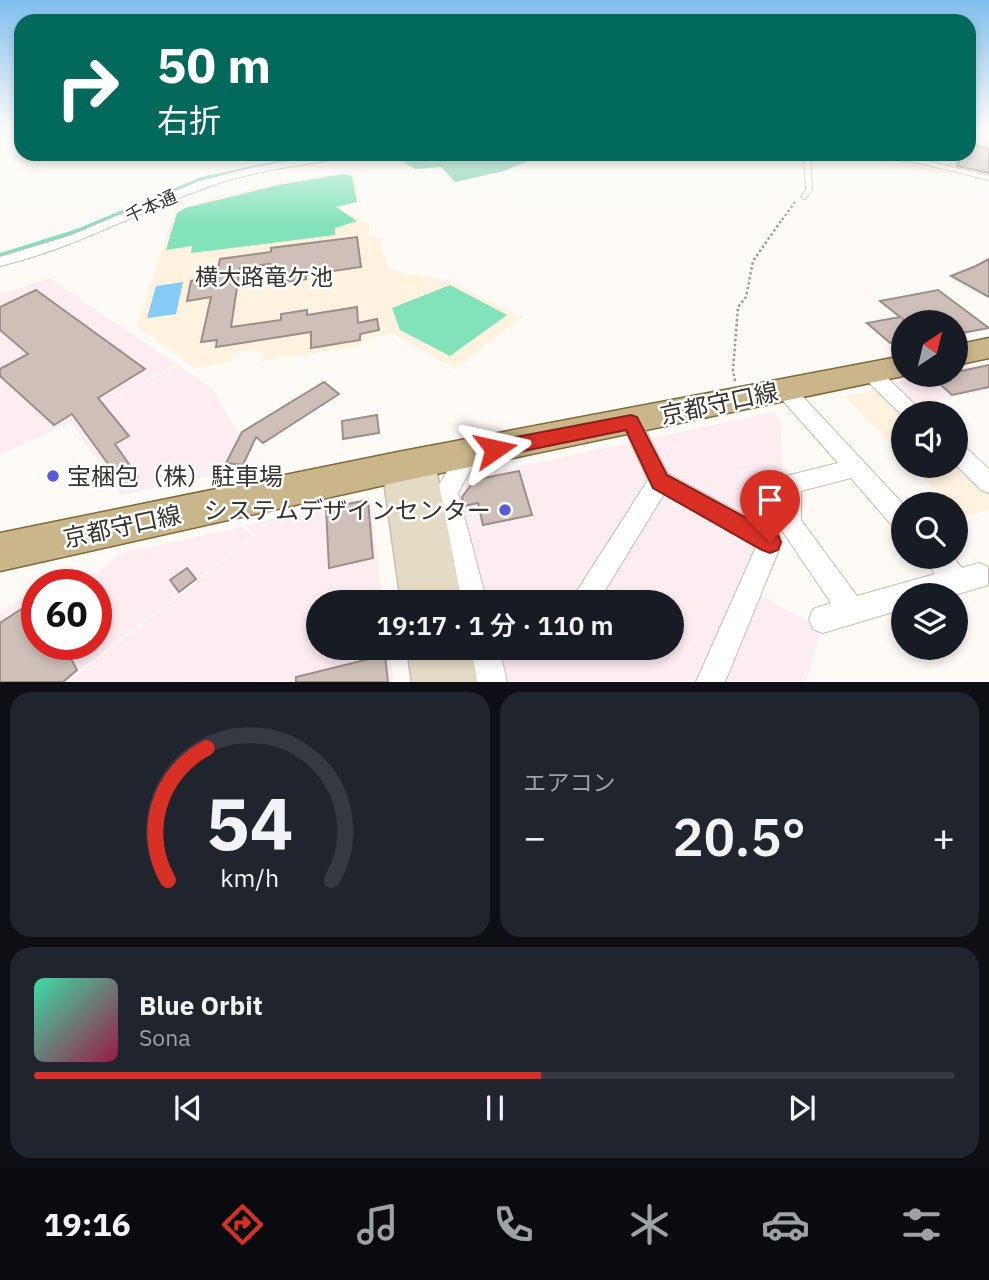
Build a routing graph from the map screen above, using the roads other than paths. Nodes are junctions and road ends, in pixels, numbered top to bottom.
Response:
1 (305, 162) edge
2 (807, 162) edge
3 (929, 162) edge
4 (989, 178) edge
5 (804, 197) road end
6 (0, 262) edge
7 (989, 348) edge
8 (968, 352) edge
9 (887, 370) edge
10 (784, 389) junction
11 (906, 401) edge
12 (631, 422) junction
13 (468, 454) junction
14 (968, 463) edge
15 (409, 465) junction
16 (856, 468) junction
17 (660, 481) junction
18 (989, 483) edge
19 (891, 507) edge
20 (0, 552) edge
21 (954, 569) edge
22 (948, 583) edge
23 (420, 590) edge
24 (439, 590) edge
25 (471, 590) edge
26 (591, 590) edge
27 (891, 599) edge
28 (852, 611) junction
29 (823, 619) dead end
30 (430, 660) edge
31 (452, 660) edge
32 (488, 660) edge
33 (434, 681) edge
34 (454, 681) edge
35 (492, 681) edge
36 (710, 681) edge

1 - 6 street, 千本通
2 - 5 lane
3 - 4 lane
7 - 8 main road
9 - 10 main road, 京都守口線
9 - 11 street
10 - 12 main road, 京都守口線
10 - 16 street
12 - 13 main road, 京都守口線
12 - 17 street
13 - 15 main road, 京都守口線
13 - 25 street
14 - 18 street
15 - 20 main road, 京都守口線
15 - 23 street
15 - 24 street
16 - 19 street
16 - 28 street
17 - 26 street
17 - 36 street
21 - 22 street
27 - 28 street
28 - 29 street
30 - 33 street
31 - 34 street
32 - 35 street

